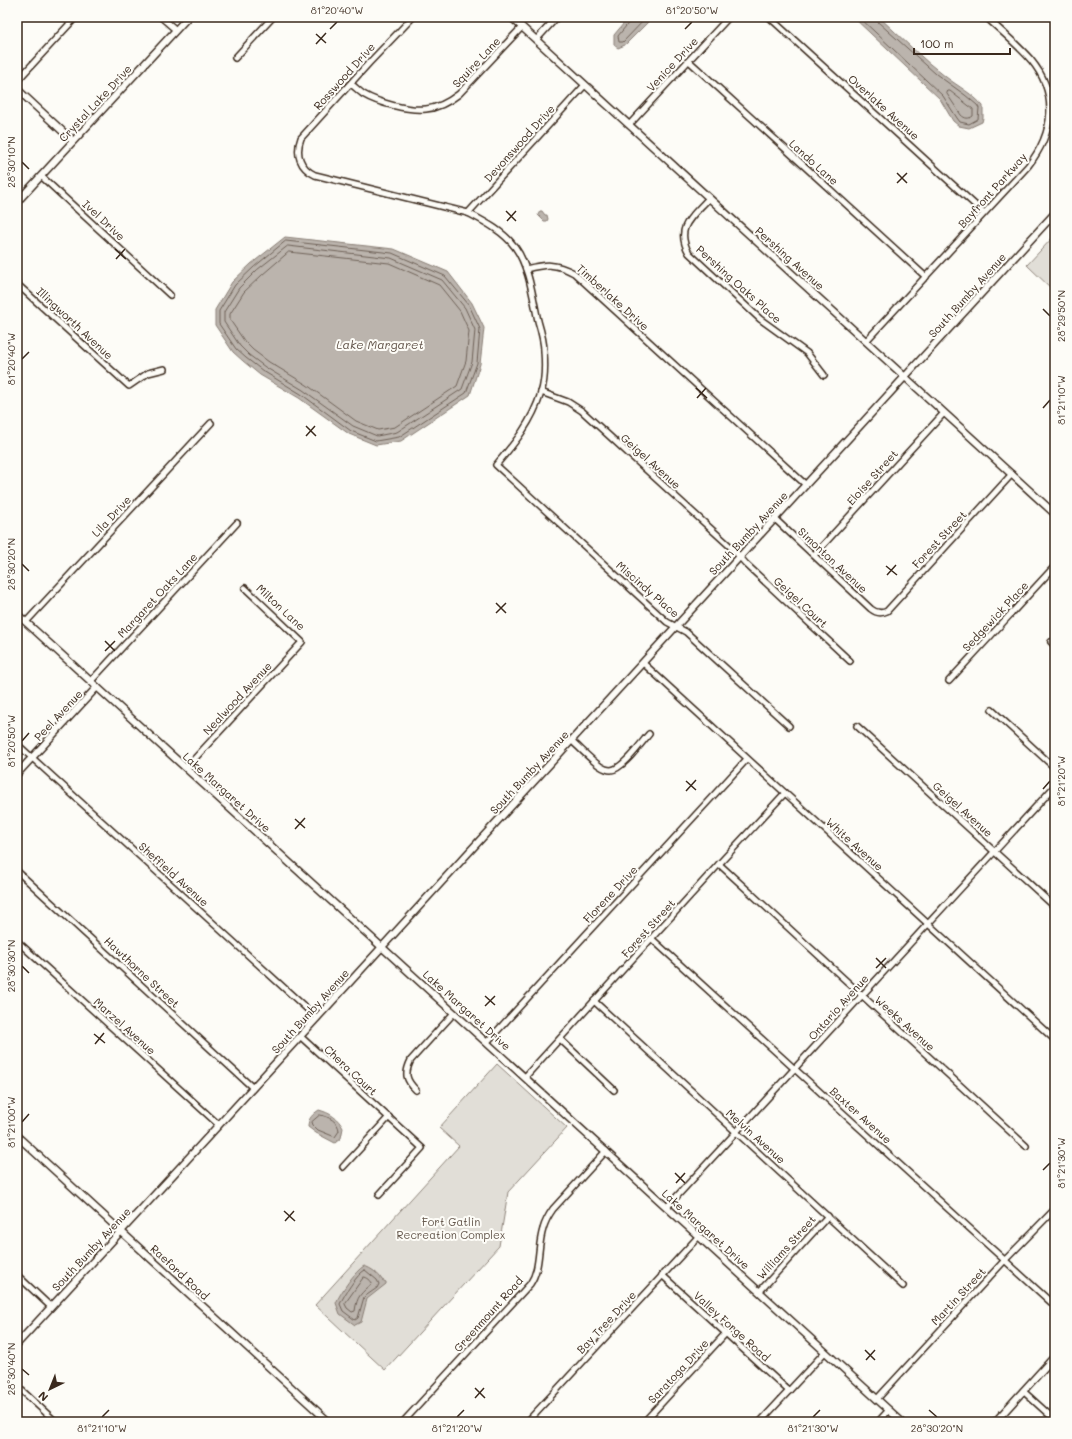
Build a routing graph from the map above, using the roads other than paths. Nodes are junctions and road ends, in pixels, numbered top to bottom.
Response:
1 (76, 17) edge
2 (161, 17) edge
3 (188, 17) edge
4 (273, 17) edge
5 (413, 17) edge
6 (511, 17) edge
7 (557, 17) edge
8 (729, 17) edge
9 (770, 17) edge
10 (986, 17) edge
11 (522, 27) junction
12 (176, 30) junction
13 (536, 40) junction
14 (235, 58) dead end
15 (689, 61) junction
16 (17, 81) edge
17 (351, 84) junction
18 (585, 85) junction
19 (1047, 88) junction
20 (17, 89) edge
21 (1055, 91) edge
22 (629, 125) junction
23 (73, 141) junction
24 (41, 176) junction
25 (709, 198) junction
26 (17, 202) edge
27 (468, 213) junction
28 (984, 213) junction
29 (1055, 213) edge
30 (526, 269) junction
31 (926, 277) junction
32 (17, 284) edge
33 (170, 295) dead end
34 (866, 342) junction
35 (164, 369) dead end
36 (824, 375) dead end
37 (905, 377) junction
38 (541, 392) junction
39 (944, 413) junction
40 (211, 423) dead end
41 (1012, 474) junction
42 (806, 485) junction
43 (1055, 514) edge
44 (775, 519) junction
45 (237, 523) dead end
46 (814, 555) junction
47 (740, 557) junction
48 (1055, 566) edge
49 (245, 588) dead end
50 (879, 613) joint
51 (17, 614) edge
52 (26, 622) junction
53 (676, 626) junction
54 (302, 642) joint
55 (850, 661) dead end
56 (643, 663) junction
57 (91, 681) junction
58 (949, 681) dead end
59 (97, 687) junction
60 (992, 710) dead end
61 (789, 726) dead end
62 (856, 726) dead end
63 (649, 734) dead end
64 (572, 741) junction
65 (17, 744) edge
66 (32, 758) junction
67 (747, 758) junction
68 (186, 768) junction
69 (1055, 768) edge
70 (17, 774) edge
71 (1055, 786) edge
72 (785, 794) junction
73 (995, 852) junction
74 (719, 864) junction
75 (17, 871) edge
76 (1055, 907) edge
77 (927, 924) junction
78 (652, 939) junction
79 (17, 941) edge
80 (382, 947) junction
81 (861, 996) junction
82 (594, 1002) junction
83 (454, 1013) junction
84 (317, 1018) junction
85 (301, 1036) junction
86 (560, 1039) junction
87 (1055, 1040) edge
88 (487, 1042) junction
89 (795, 1069) junction
90 (525, 1077) junction
91 (254, 1088) junction
92 (416, 1090) dead end
93 (614, 1090) dead end
94 (388, 1117) junction
95 (219, 1125) junction
96 (736, 1132) junction
97 (17, 1136) edge
98 (1026, 1146) dead end
99 (606, 1151) junction
100 (343, 1167) dead end
101 (379, 1195) dead end
102 (667, 1207) junction
103 (1055, 1209) edge
104 (828, 1216) junction
105 (121, 1232) junction
106 (699, 1236) junction
107 (1005, 1260) junction
108 (17, 1275) edge
109 (662, 1275) junction
110 (904, 1286) dead end
111 (760, 1291) junction
112 (1055, 1306) edge
113 (52, 1307) junction
114 (726, 1333) junction
115 (17, 1344) edge
116 (825, 1352) junction
117 (1055, 1356) edge
118 (17, 1386) edge
119 (789, 1391) junction
120 (1023, 1391) junction
121 (877, 1399) junction
122 (889, 1410) junction
123 (1055, 1420) edge
124 (56, 1422) edge
125 (329, 1422) edge
126 (403, 1422) edge
127 (527, 1422) edge
128 (644, 1422) edge
129 (760, 1422) edge
130 (878, 1422) edge
131 (902, 1422) edge
132 (995, 1422) edge

1 - 16 street
2 - 12 street
3 - 12 street, Crystal Lake Drive
4 - 14 street
5 - 17 street, Rosswood Drive
6 - 11 street, Pershing Avenue
7 - 13 street
8 - 15 street, Venice Drive
9 - 28 street, Overlake Avenue
10 - 19 street, Bayfront Parkway
11 - 13 street, Pershing Avenue
11 - 17 street, Squire Lane
12 - 23 street, Crystal Lake Drive
13 - 18 street, Pershing Avenue
15 - 22 street, Venice Drive
15 - 31 street, Lando Lane
17 - 27 street, Rosswood Drive
18 - 22 street, Pershing Avenue
18 - 27 street, Devonswood Drive
19 - 21 street
19 - 28 street, Bayfront Parkway
20 - 23 street
22 - 25 street, Pershing Avenue
23 - 24 street, Crystal Lake Drive
24 - 26 street, Crystal Lake Drive
24 - 33 street, Ivel Drive
25 - 34 street, Pershing Avenue
25 - 36 street, Pershing Oaks Place
27 - 30 street
28 - 31 street, Bayfront Parkway
29 - 37 street, South Bumby Avenue
30 - 38 street
30 - 42 street, Timberlake Drive
31 - 34 street, Bayfront Parkway
32 - 35 street, Illingworth Avenue
34 - 37 street, Pershing Avenue
37 - 39 street, Pershing Avenue
37 - 42 street, South Bumby Avenue
38 - 47 street, Geigel Avenue
38 - 53 street, Miscindy Place
39 - 41 street, Pershing Avenue
39 - 46 street, Eloise Street
40 - 52 street, Lila Drive
41 - 43 street, Pershing Avenue
41 - 50 street, Forest Street
42 - 44 street, South Bumby Avenue
44 - 46 street, Simonton Avenue
44 - 47 street, South Bumby Avenue
45 - 57 street, Margaret Oaks Lane
46 - 50 street, Simonton Avenue
47 - 53 street, South Bumby Avenue
47 - 55 street, Geigel Court
48 - 58 street, Sedgewick Place
49 - 54 street, Milton Lane
51 - 52 street, Lake Margaret Drive
52 - 57 street, Lake Margaret Drive
53 - 56 street, South Bumby Avenue
53 - 61 street, Miscindy Place
54 - 68 street, Nealwood Avenue
56 - 64 street, South Bumby Avenue
56 - 67 street, White Avenue
57 - 59 street, Lake Margaret Drive
59 - 66 street, Peel Avenue
59 - 68 street, Lake Margaret Drive
60 - 69 street
62 - 73 street, Geigel Avenue
63 - 64 street
64 - 80 street, South Bumby Avenue
65 - 66 street, Sheffield Avenue
66 - 70 street, Peel Avenue
66 - 84 street, Sheffield Avenue
67 - 72 street, White Avenue
67 - 88 street, Florene Drive
68 - 80 street, Lake Margaret Drive
71 - 73 street, Ontario Avenue
72 - 74 street, Forest Street
72 - 77 street, White Avenue
73 - 76 street, Geigel Avenue
73 - 77 street, Ontario Avenue
74 - 78 street, Forest Street
74 - 81 street, Weeks Avenue
75 - 91 street, Hawthorne Street
77 - 81 street, Ontario Avenue
77 - 87 street, White Avenue
78 - 82 street, Forest Street
78 - 89 street, Baxter Avenue
79 - 95 street, Marzel Avenue
80 - 83 street, Lake Margaret Drive
80 - 84 street, South Bumby Avenue
81 - 89 street, Ontario Avenue
81 - 98 street, Weeks Avenue
82 - 86 street, Forest Street
82 - 96 street, Melvin Avenue
83 - 88 street, Lake Margaret Drive
83 - 92 street
84 - 85 street, South Bumby Avenue
85 - 91 street, South Bumby Avenue
85 - 94 street, Chera Court
86 - 90 street, Forest Street
86 - 93 street
88 - 90 street, Lake Margaret Drive
89 - 96 street, Ontario Avenue
89 - 107 street, Baxter Avenue
90 - 99 street, Lake Margaret Drive
91 - 95 street, South Bumby Avenue
94 - 100 street
94 - 101 street, Chera Court
95 - 105 street, South Bumby Avenue
96 - 102 street, Ontario Avenue
96 - 104 street, Melvin Avenue
97 - 105 street, Raeford Road
99 - 102 street, Lake Margaret Drive
99 - 126 street, Greenmount Road
102 - 106 street, Lake Margaret Drive
103 - 107 street, Martin Street
104 - 110 street, Melvin Avenue
104 - 111 street, Williams Street
105 - 113 street, South Bumby Avenue
105 - 125 street, Raeford Road
106 - 109 street, Bay Tree Drive
106 - 111 street, Lake Margaret Drive
107 - 112 street, Baxter Avenue
107 - 121 street, Martin Street
108 - 113 street
109 - 114 street, Valley Forge Road
109 - 127 street, Bay Tree Drive
111 - 116 street, Lake Margaret Drive
113 - 115 street, South Bumby Avenue
114 - 119 street, Valley Forge Road
114 - 128 street, Saratoga Drive
116 - 119 street
116 - 121 street, Lake Margaret Drive
117 - 120 street
118 - 124 street
119 - 129 street
120 - 123 street
120 - 132 street
121 - 122 street, Lake Margaret Drive
122 - 130 street
122 - 131 street, Lake Margaret Drive

